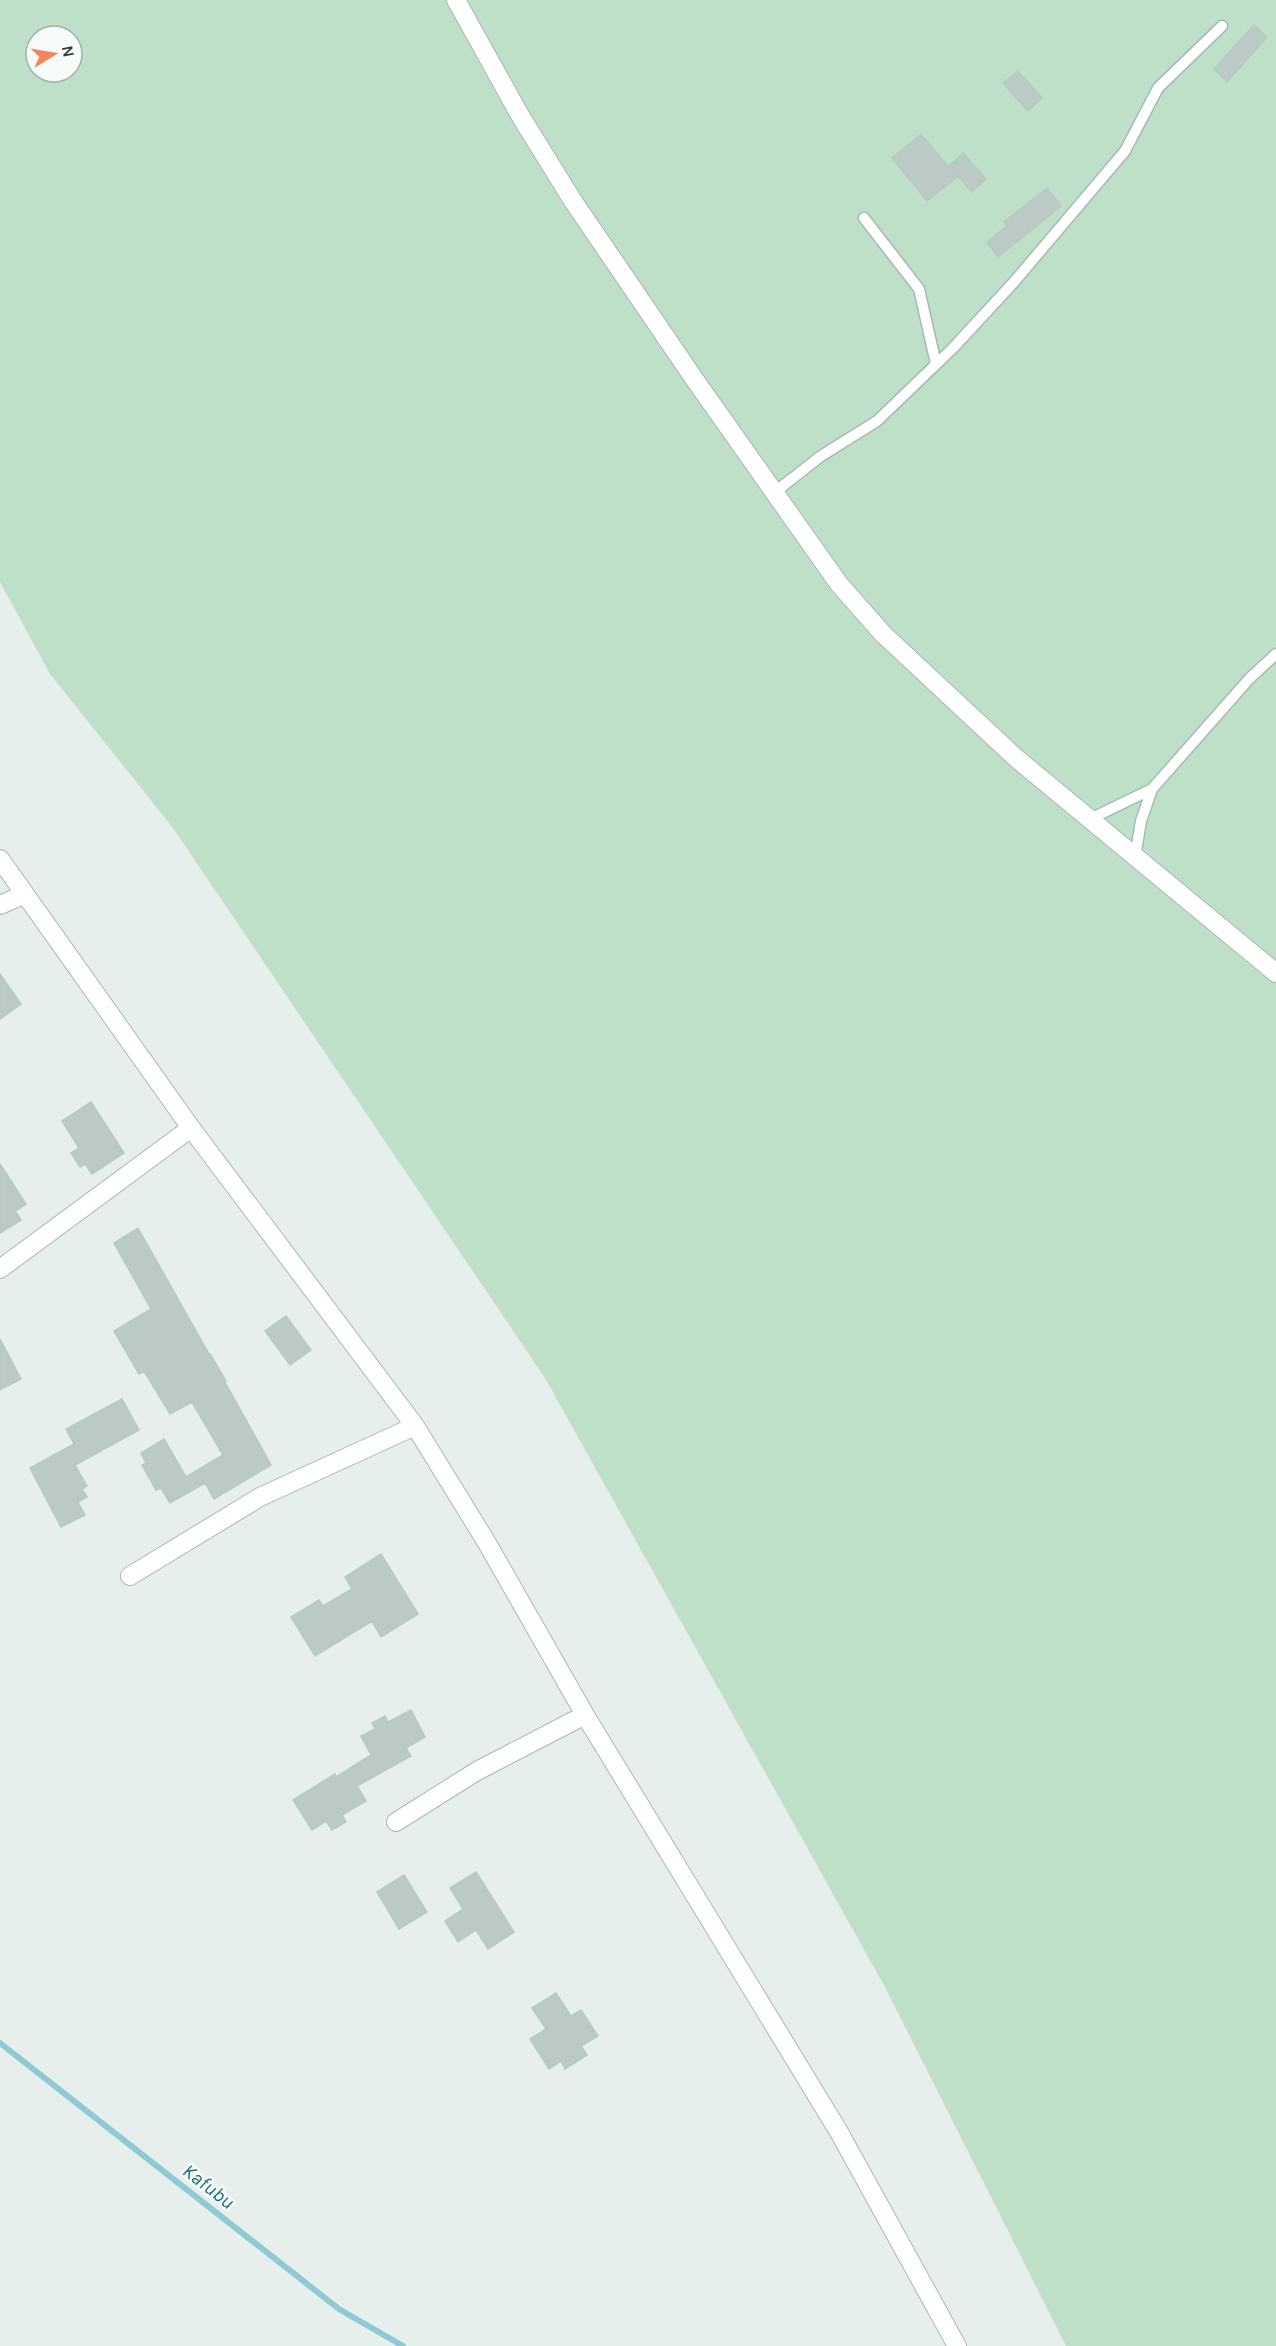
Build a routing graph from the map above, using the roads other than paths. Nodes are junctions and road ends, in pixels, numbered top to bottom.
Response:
1 (456, 0) edge
2 (1222, 26) dead end
3 (864, 218) dead end
4 (936, 364) junction
5 (775, 492) junction
6 (1276, 654) edge
7 (1152, 789) junction
8 (1090, 819) junction
9 (1135, 857) junction
10 (0, 859) edge
11 (25, 894) junction
12 (0, 905) edge
13 (1276, 973) edge
14 (191, 1128) junction
15 (0, 1269) edge
16 (415, 1426) junction
17 (130, 1576) dead end
18 (585, 1715) junction
19 (396, 1822) dead end
20 (957, 2346) edge

1 - 5 street
2 - 4 lane
3 - 4 lane
4 - 5 lane
5 - 8 street
6 - 7 lane
7 - 8 lane
7 - 9 lane
8 - 9 street
9 - 13 street
10 - 11 street
11 - 12 street
11 - 14 street
14 - 15 street
14 - 16 street
16 - 17 street
16 - 18 street
18 - 19 street
18 - 20 street

